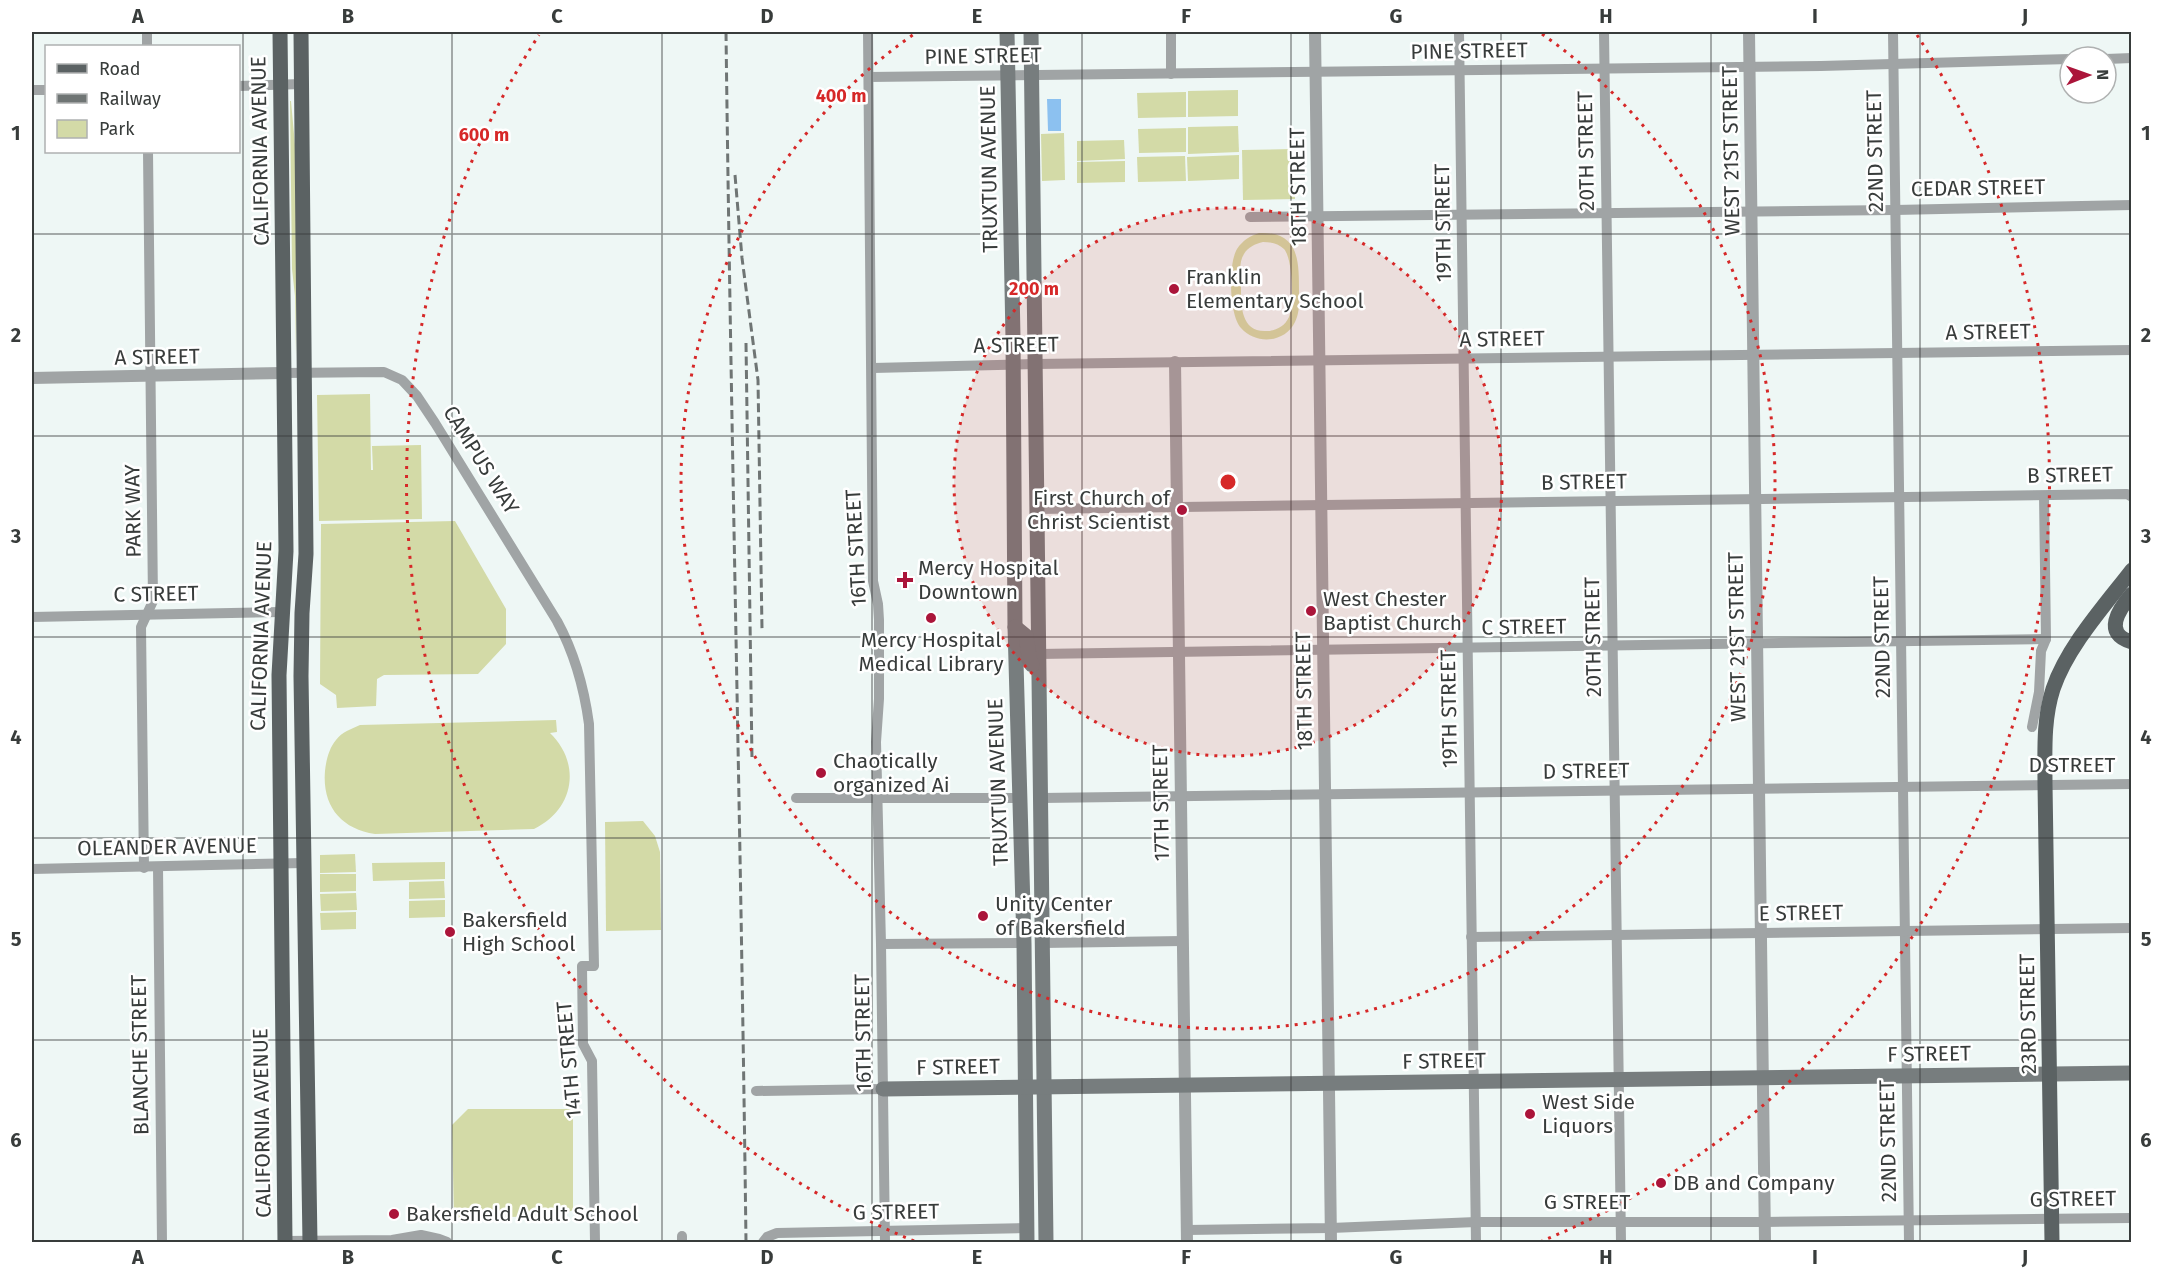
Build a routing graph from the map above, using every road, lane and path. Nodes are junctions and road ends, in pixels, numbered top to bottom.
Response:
1 (280, 32) edge
2 (300, 32) edge
3 (868, 32) edge
4 (1007, 32) edge
5 (1031, 32) edge
6 (1171, 32) edge
7 (1315, 32) edge
8 (1460, 32) edge
9 (1604, 32) edge
10 (1749, 32) edge
11 (1893, 32) edge
12 (2058, 59) edge
13 (1893, 63) junction
14 (1749, 67) junction
15 (1605, 69) junction
16 (1460, 70) junction
17 (1316, 72) junction
18 (1171, 74) junction
19 (1008, 75) junction
20 (1032, 75) junction
21 (869, 77) junction
22 (301, 84) junction
23 (280, 85) junction
24 (240, 86) edge
25 (148, 153) edge
26 (2132, 205) edge
27 (1895, 210) junction
28 (1751, 211) junction
29 (1606, 213) junction
30 (1462, 214) junction
31 (1318, 216) junction
32 (1250, 217) dead end
33 (2132, 350) edge
34 (1897, 353) junction
35 (1753, 355) junction
36 (1608, 357) junction
37 (1464, 358) junction
38 (1320, 360) junction
39 (1175, 362) junction
40 (1035, 364) junction
41 (1011, 365) junction
42 (873, 368) junction
43 (303, 372) junction
44 (283, 373) junction
45 (150, 377) junction
46 (32, 378) edge
47 (2044, 496) junction
48 (2132, 497) edge
49 (1899, 498) junction
50 (1755, 500) junction
51 (1610, 502) junction
52 (1466, 504) junction
53 (1321, 506) junction
54 (1177, 507) junction
55 (1037, 509) junction
56 (2132, 570) edge
57 (2132, 594) edge
58 (281, 612) junction
59 (147, 614) junction
60 (32, 617) edge
61 (1015, 627) junction
62 (2046, 639) junction
63 (1901, 642) junction
64 (2132, 642) edge
65 (1757, 644) junction
66 (1612, 646) junction
67 (1468, 648) junction
68 (1323, 650) junction
69 (1179, 651) junction
70 (1038, 654) junction
71 (579, 670) joint
72 (1038, 671) junction
73 (2032, 727) dead end
74 (1020, 772) junction
75 (2045, 784) junction
76 (2132, 784) edge
77 (1903, 787) junction
78 (1759, 788) junction
79 (1614, 790) junction
80 (1470, 792) junction
81 (1325, 794) junction
82 (1181, 796) junction
83 (796, 798) dead end
84 (877, 798) junction
85 (1020, 798) junction
86 (1041, 798) junction
87 (1041, 824) junction
88 (304, 863) junction
89 (280, 864) junction
90 (158, 867) junction
91 (144, 868) junction
92 (32, 869) edge
93 (2132, 928) edge
94 (2047, 929) junction
95 (1905, 931) junction
96 (1761, 933) junction
97 (1616, 935) junction
98 (1472, 937) junction
99 (1183, 941) junction
100 (1024, 943) junction
101 (1042, 943) junction
102 (881, 944) junction
103 (2132, 1073) edge
104 (2049, 1074) junction
105 (1907, 1076) junction
106 (1762, 1078) junction
107 (1618, 1080) junction
108 (1473, 1082) junction
109 (1329, 1083) junction
110 (1185, 1085) junction
111 (1025, 1087) junction
112 (1044, 1088) junction
113 (883, 1089) junction
114 (756, 1091) dead end
115 (2132, 1218) edge
116 (2052, 1219) junction
117 (1621, 1221) junction
118 (1909, 1221) junction
119 (1476, 1222) junction
120 (1764, 1222) junction
121 (1331, 1228) junction
122 (1027, 1235) edge
123 (1187, 1236) edge
124 (885, 1237) edge
125 (765, 1240) edge
126 (395, 1241) edge
127 (162, 1242) edge
128 (285, 1242) edge
129 (310, 1242) edge
130 (447, 1242) edge
131 (595, 1242) edge
132 (1046, 1242) edge
133 (1331, 1242) edge
134 (1476, 1242) edge
135 (1621, 1242) edge
136 (1765, 1242) edge
137 (1909, 1242) edge
138 (2052, 1242) edge

1 - 23 main road, CALIFORNIA AVENUE
2 - 22 main road, CALIFORNIA AVENUE
3 - 21 street, 16TH STREET
4 - 19 main road, TRUXTUN AVENUE
5 - 20 main road, TRUXTUN AVENUE
6 - 18 street
7 - 17 street, 18TH STREET
8 - 16 street, 19TH STREET
9 - 15 street, 20TH STREET
10 - 14 street, WEST 21ST STREET
11 - 13 street, 22ND STREET
12 - 13 street, PINE STREET
13 - 14 street, PINE STREET
13 - 27 street, 22ND STREET
14 - 15 street, PINE STREET
14 - 28 street, WEST 21ST STREET
15 - 16 street, PINE STREET
15 - 29 street, 20TH STREET
16 - 17 street, PINE STREET
16 - 30 street, 19TH STREET
17 - 18 street, PINE STREET
17 - 31 street, 18TH STREET
18 - 20 street, PINE STREET
19 - 20 street, PINE STREET
19 - 21 street, PINE STREET
19 - 41 main road, TRUXTUN AVENUE
20 - 40 main road, TRUXTUN AVENUE
21 - 42 street, 16TH STREET
22 - 23 street
22 - 43 main road, CALIFORNIA AVENUE
23 - 24 street
23 - 44 main road, CALIFORNIA AVENUE
25 - 45 street, PARK WAY
26 - 27 street, CEDAR STREET
27 - 28 street, CEDAR STREET
27 - 34 street, 22ND STREET
28 - 29 street, CEDAR STREET
28 - 35 street, WEST 21ST STREET
29 - 30 street, CEDAR STREET
29 - 36 street, 20TH STREET
30 - 31 street, CEDAR STREET
30 - 37 street, 19TH STREET
31 - 32 street, CEDAR STREET
31 - 38 street, 18TH STREET
33 - 34 street, A STREET
34 - 35 street, A STREET
34 - 49 street, 22ND STREET
35 - 36 street, A STREET
35 - 50 street, WEST 21ST STREET
36 - 37 street, A STREET
36 - 51 street, 20TH STREET
37 - 38 street, A STREET
37 - 52 street, 19TH STREET
38 - 39 street, A STREET
38 - 53 street, 18TH STREET
39 - 40 street, A STREET
39 - 54 street, 17TH STREET
40 - 41 street, A STREET
40 - 55 main road, TRUXTUN AVENUE
41 - 42 street, A STREET
41 - 61 main road, TRUXTUN AVENUE
42 - 84 street, 16TH STREET
43 - 44 street, CAMPUS WAY
43 - 71 street, CAMPUS WAY
43 - 88 main road, CALIFORNIA AVENUE
44 - 45 street, A STREET
44 - 58 main road, CALIFORNIA AVENUE
45 - 46 street, A STREET
45 - 59 street, PARK WAY
47 - 48 street, B STREET
47 - 49 street, B STREET
47 - 62 street
49 - 50 street, B STREET
49 - 63 street, 22ND STREET
50 - 51 street, B STREET
50 - 65 street, WEST 21ST STREET
51 - 52 street, B STREET
51 - 66 street, 20TH STREET
52 - 53 street, B STREET
52 - 67 street, 19TH STREET
53 - 54 street, B STREET
53 - 68 street, 18TH STREET
54 - 55 street, B STREET
54 - 69 street, 17TH STREET
55 - 70 main road, TRUXTUN AVENUE
56 - 75 main road, 23RD STREET
57 - 64 main road
58 - 59 street, C STREET
58 - 89 main road, CALIFORNIA AVENUE
59 - 60 street, C STREET
59 - 91 street, PARK WAY
61 - 72 main road
61 - 74 main road, TRUXTUN AVENUE
62 - 63 street, C STREET
62 - 73 street
63 - 65 street, C STREET
63 - 77 street, 22ND STREET
65 - 66 street, C STREET
65 - 78 street, WEST 21ST STREET
66 - 67 street, C STREET
66 - 79 street, 20TH STREET
67 - 68 street, C STREET
67 - 80 street, 19TH STREET
68 - 69 street, C STREET
68 - 81 street, 18TH STREET
69 - 70 street, C STREET
69 - 82 street, 17TH STREET
70 - 72 main road, TRUXTUN AVENUE
71 - 131 street, 14TH STREET
72 - 86 main road, TRUXTUN AVENUE
74 - 85 main road, TRUXTUN AVENUE
74 - 86 main road
75 - 76 street, D STREET
75 - 77 street, D STREET
75 - 94 main road, 23RD STREET
77 - 78 street, D STREET
77 - 95 street, 22ND STREET
78 - 79 street, D STREET
78 - 96 street, WEST 21ST STREET
79 - 80 street, D STREET
79 - 97 street, 20TH STREET
80 - 81 street, D STREET
80 - 98 street, 19TH STREET
81 - 82 street, D STREET
81 - 109 street, 18TH STREET
82 - 86 street, D STREET
82 - 99 street, 17TH STREET
83 - 84 street
84 - 85 street
84 - 102 street, 16TH STREET
85 - 87 main road
85 - 100 main road, TRUXTUN AVENUE
86 - 87 main road, TRUXTUN AVENUE
87 - 101 main road, TRUXTUN AVENUE
88 - 89 street, OLEANDER AVENUE
88 - 129 main road, CALIFORNIA AVENUE
89 - 90 street, OLEANDER AVENUE
89 - 128 main road, CALIFORNIA AVENUE
90 - 91 street, OLEANDER AVENUE
90 - 127 street, BLANCHE STREET
91 - 92 street, OLEANDER AVENUE
93 - 94 street, E STREET
94 - 95 street, E STREET
94 - 104 main road, 23RD STREET
95 - 96 street, E STREET
95 - 105 street, 22ND STREET
96 - 97 street, E STREET
96 - 106 street, WEST 21ST STREET
97 - 98 street, E STREET
97 - 107 street, 20TH STREET
98 - 108 street, 19TH STREET
99 - 101 street
99 - 110 street, 17TH STREET
100 - 102 street
100 - 111 main road, TRUXTUN AVENUE
101 - 112 main road, TRUXTUN AVENUE
102 - 113 street, 16TH STREET
103 - 104 main road, F STREET
104 - 105 main road, F STREET
104 - 116 main road, 23RD STREET
105 - 106 main road, F STREET
105 - 118 street, 22ND STREET
106 - 107 main road, F STREET
106 - 120 street, WEST 21ST STREET
107 - 108 main road, F STREET
107 - 117 street, 20TH STREET
108 - 109 main road, F STREET
108 - 119 street, 19TH STREET
109 - 110 main road, F STREET
109 - 121 street, 18TH STREET
110 - 112 main road, F STREET
110 - 123 street, 17TH STREET
111 - 112 main road, F STREET
111 - 113 main road, F STREET
111 - 122 main road, TRUXTUN AVENUE
112 - 132 main road, TRUXTUN AVENUE
113 - 114 street, F STREET
113 - 124 street, 16TH STREET
115 - 116 street, G STREET
116 - 118 street, G STREET
116 - 138 main road, 23RD STREET
117 - 119 street, G STREET
117 - 120 street, G STREET
117 - 135 street, 20TH STREET
118 - 120 street, G STREET
118 - 137 street, 22ND STREET
119 - 121 street, G STREET
119 - 134 street, 19TH STREET
120 - 136 street, WEST 21ST STREET
121 - 123 street, G STREET
121 - 133 street, 18TH STREET
122 - 124 street, G STREET
124 - 125 street, G STREET
126 - 129 street
126 - 130 street
128 - 129 street

